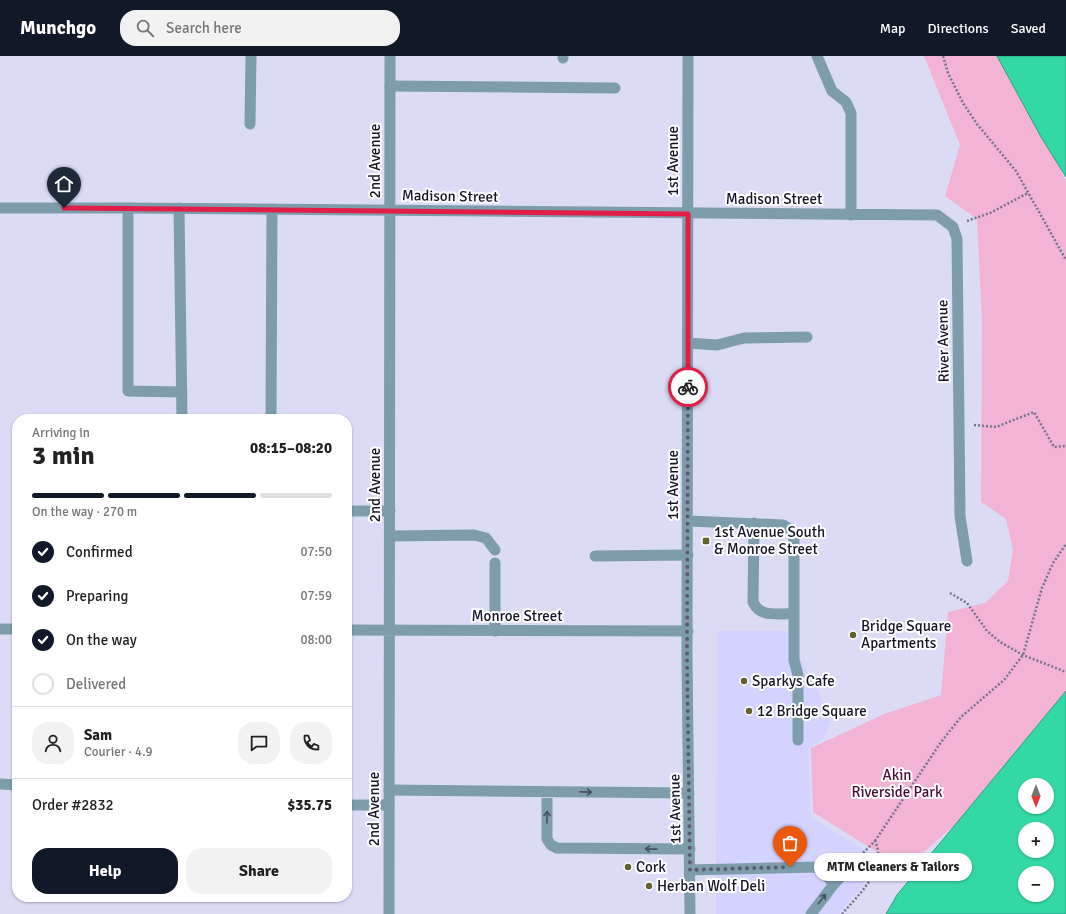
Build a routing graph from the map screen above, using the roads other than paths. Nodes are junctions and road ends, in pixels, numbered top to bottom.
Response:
1 (251, 56) edge
2 (390, 56) edge
3 (688, 56) edge
4 (817, 56) edge
5 (390, 86) junction
6 (615, 88) dead end
7 (250, 124) dead end
8 (0, 208) edge
9 (128, 208) junction
10 (179, 208) junction
11 (272, 209) junction
12 (391, 211) junction
13 (688, 214) junction
14 (851, 215) junction
15 (807, 337) dead end
16 (688, 343) junction
17 (182, 392) junction
18 (182, 414) edge
19 (270, 414) edge
20 (352, 511) edge
21 (390, 511) junction
22 (688, 521) junction
23 (754, 523) junction
24 (390, 536) junction
25 (494, 550) dead end
26 (688, 555) junction
27 (596, 556) dead end
28 (967, 561) dead end
29 (495, 563) dead end
30 (793, 614) junction
31 (0, 628) edge
32 (12, 629) edge
33 (352, 630) edge
34 (388, 631) junction
35 (495, 631) junction
36 (688, 632) junction
37 (798, 740) dead end
38 (0, 784) edge
39 (12, 785) edge
40 (389, 790) junction
41 (547, 792) junction
42 (689, 793) junction
43 (352, 805) edge
44 (389, 805) junction
45 (690, 849) junction
46 (853, 864) dead end
47 (690, 870) junction
48 (834, 884) junction
49 (389, 914) edge
50 (690, 914) edge
51 (811, 914) edge

1 - 7 street
2 - 5 street, 2nd Avenue
3 - 13 street, 1st Avenue
4 - 14 street
5 - 6 street
5 - 12 street, 2nd Avenue
8 - 9 street, Madison Street
9 - 10 street, Madison Street
9 - 17 street
10 - 11 street, Madison Street
10 - 17 street
11 - 12 street, Madison Street
11 - 19 street
12 - 13 street, Madison Street
12 - 21 street, 2nd Avenue
13 - 14 street, Madison Street
13 - 16 street, 1st Avenue
14 - 28 street, River Avenue
15 - 16 street
16 - 22 street, 1st Avenue
17 - 18 street
20 - 21 street
21 - 24 street, 2nd Avenue
22 - 23 street
22 - 26 street, 1st Avenue
23 - 30 street
23 - 30 street
24 - 25 street
24 - 34 street, 2nd Avenue
26 - 27 street
26 - 36 street, 1st Avenue
29 - 35 street
30 - 37 street
31 - 32 street
33 - 34 street, Monroe Street
34 - 35 street, Monroe Street
34 - 40 street, 2nd Avenue
35 - 36 street, Monroe Street
36 - 42 street, 1st Avenue
38 - 39 street
40 - 41 street
40 - 44 street, 2nd Avenue
41 -> 42 street
45 -> 41 street
42 - 45 street, 1st Avenue
43 - 44 street
44 - 49 street, 2nd Avenue
45 - 47 street, 1st Avenue
46 - 48 street
47 - 48 street
47 - 50 street, 1st Avenue
51 -> 48 street

